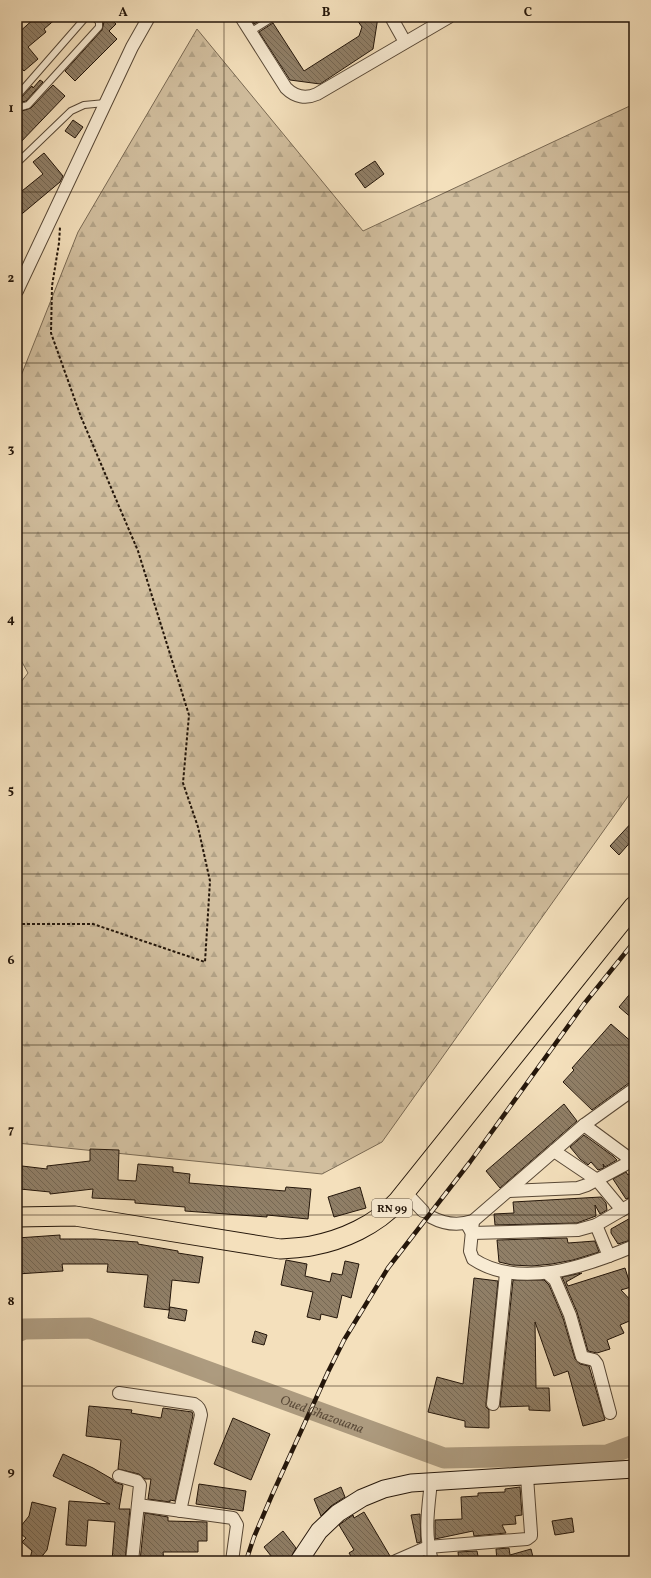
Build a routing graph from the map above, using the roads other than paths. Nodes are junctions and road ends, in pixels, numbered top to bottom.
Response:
1 (86, 17) edge
2 (94, 17) edge
3 (148, 17) edge
4 (241, 17) edge
5 (274, 17) edge
6 (391, 17) edge
7 (449, 17) edge
8 (250, 32) junction
9 (405, 42) junction
10 (17, 96) edge
11 (105, 103) junction
12 (17, 104) edge
13 (17, 163) edge
14 (21, 269) edge
15 (17, 291) edge
16 (634, 906) edge
17 (634, 1089) edge
18 (584, 1124) junction
19 (554, 1151) junction
20 (597, 1180) junction
21 (509, 1191) junction
22 (405, 1192) junction
23 (634, 1203) edge
24 (622, 1210) junction
25 (17, 1217) edge
26 (596, 1225) junction
27 (470, 1226) junction
28 (634, 1246) edge
29 (609, 1256) junction
30 (506, 1273) junction
31 (547, 1273) junction
32 (119, 1393) dead end
33 (492, 1404) dead end
34 (610, 1413) dead end
35 (634, 1470) edge
36 (119, 1476) dead end
37 (527, 1477) junction
38 (432, 1482) junction
39 (138, 1504) junction
40 (180, 1511) junction
41 (428, 1547) junction
42 (132, 1561) edge
43 (232, 1561) edge
44 (299, 1561) edge
45 (396, 1561) edge
46 (432, 1561) edge

1 - 10 lane
2 - 12 lane
3 - 11 street
4 - 8 street
5 - 8 lane
6 - 9 street
7 - 9 street
8 - 9 street
11 - 13 lane
11 - 14 street
14 - 15 street
16 - 22 main road, RN 99
17 - 18 street
18 - 19 street
18 - 20 street
19 - 20 street
19 - 21 street
20 - 21 street
20 - 24 street
21 - 27 street
22 - 25 main road, RN 99
22 - 27 street
23 - 24 street
24 - 26 street
26 - 27 street
26 - 29 street
27 - 30 street
28 - 29 street
29 - 31 street
30 - 31 street
30 - 33 street
31 - 34 street
32 - 40 street
35 - 37 main road
36 - 39 street
37 - 38 main road
37 - 41 street
38 - 41 street
38 - 44 main road
39 - 40 street
39 - 42 street
40 - 43 street
41 - 45 street
41 - 46 street

